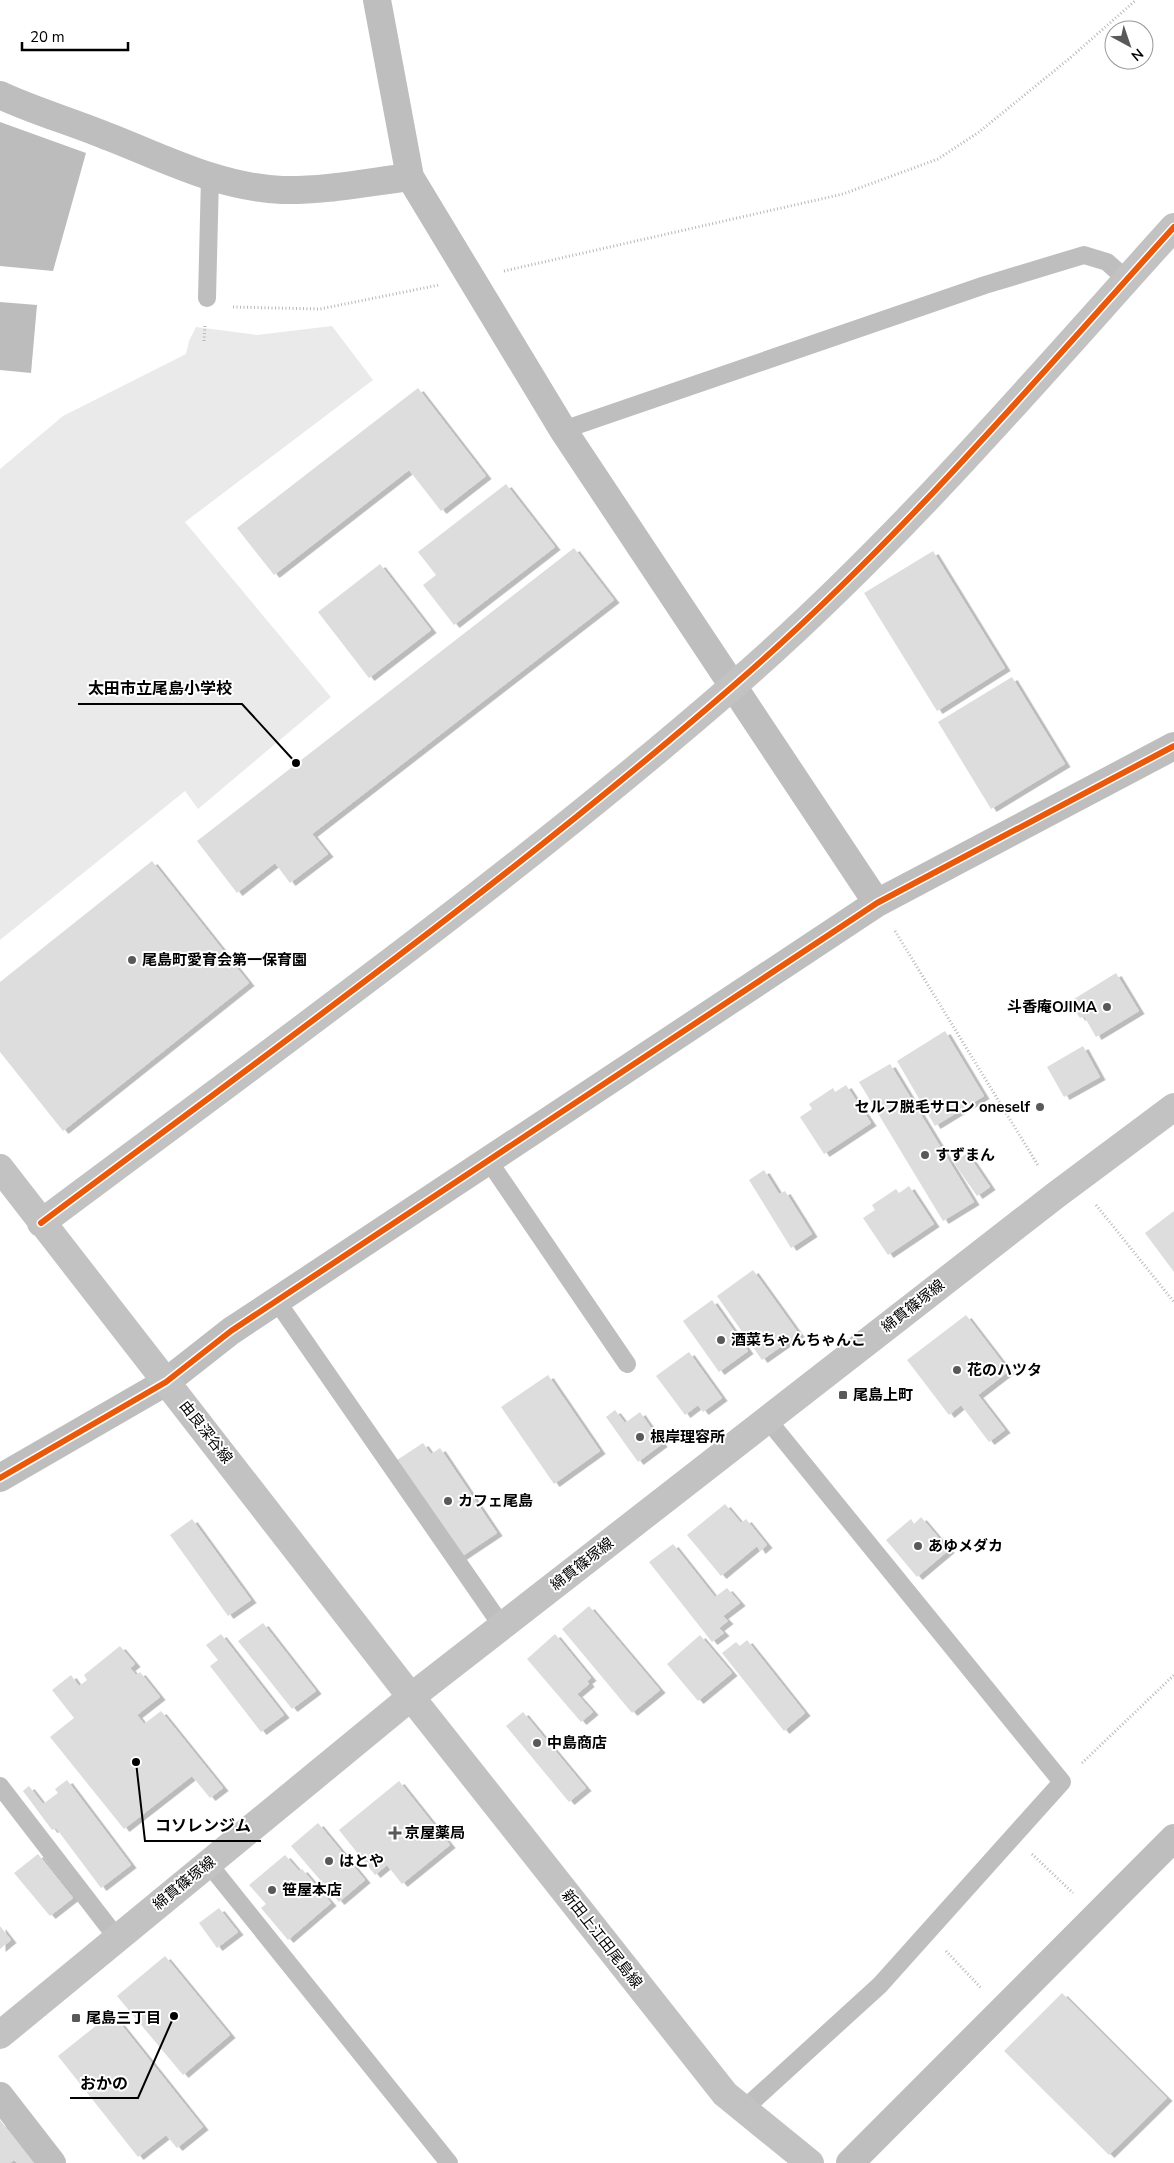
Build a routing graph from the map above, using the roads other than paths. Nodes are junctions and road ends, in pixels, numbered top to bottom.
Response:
1 (377, 0) edge
2 (0, 95) edge
3 (210, 177) junction
4 (410, 177) junction
5 (1174, 227) edge
6 (1126, 279) junction
7 (207, 298) road end
8 (563, 430) junction
9 (734, 685) junction
10 (1174, 746) edge
11 (877, 903) junction
12 (1174, 1107) edge
13 (488, 1160) junction
14 (0, 1168) edge
15 (41, 1223) junction
16 (276, 1300) junction
17 (627, 1364) dead end
18 (166, 1382) junction
19 (767, 1419) junction
20 (0, 1478) edge
21 (502, 1626) junction
22 (411, 1697) junction
23 (0, 1786) edge
24 (1174, 1838) edge
25 (208, 1863) junction
26 (117, 1938) junction
27 (0, 2034) edge
28 (0, 2096) edge
29 (744, 2109) junction
30 (52, 2163) edge
31 (449, 2163) edge
32 (810, 2163) edge
33 (850, 2163) edge

1 - 4 street
2 - 3 street
3 - 4 street
3 - 7 lane
4 - 8 street
5 - 6 main road
6 - 8 lane
6 - 9 main road
8 - 9 street
9 - 11 street
9 - 15 main road
10 - 11 street
11 - 13 street
12 - 19 main road, 綿貫篠塚線
13 - 16 street
13 - 17 lane
14 - 15 main road, 由良深谷線
15 - 18 main road, 由良深谷線
16 - 18 street
16 - 21 lane
18 - 20 street
18 - 22 main road, 由良深谷線
19 - 21 main road, 綿貫篠塚線
19 - 29 lane
21 - 22 main road, 綿貫篠塚線
22 - 25 main road, 綿貫篠塚線
22 - 29 main road, 新田上江田尾島線
23 - 26 lane
24 - 33 street
25 - 26 main road, 綿貫篠塚線
25 - 31 lane
26 - 27 main road, 綿貫篠塚線
28 - 30 street
29 - 32 main road, 新田上江田尾島線

